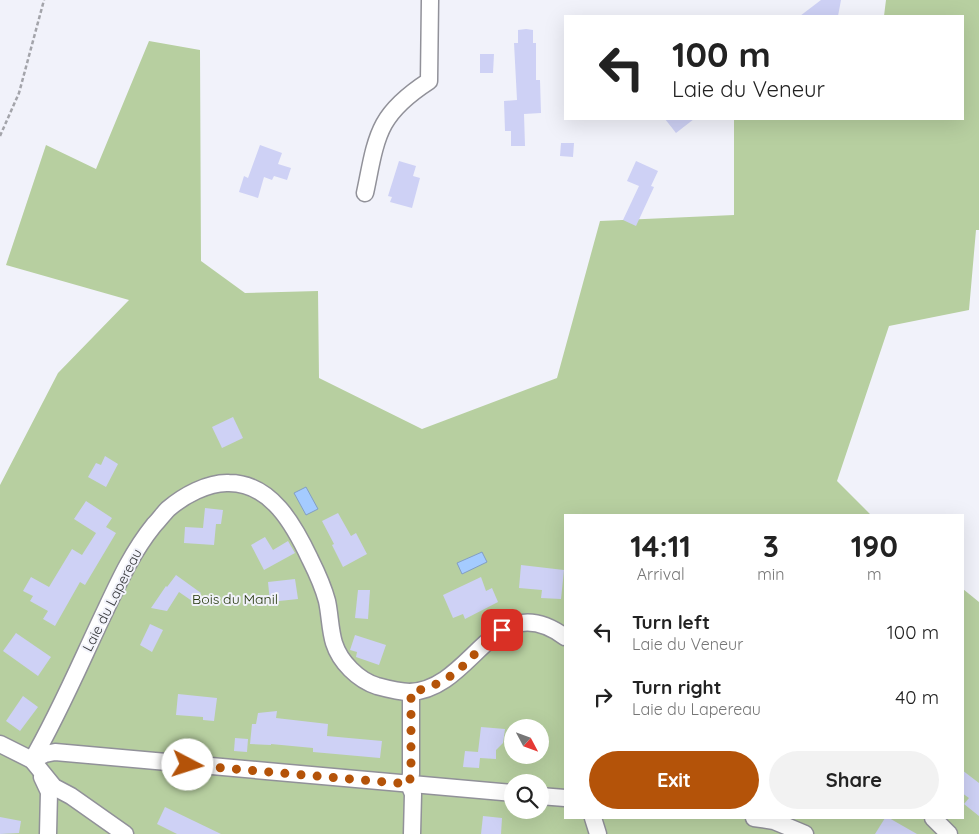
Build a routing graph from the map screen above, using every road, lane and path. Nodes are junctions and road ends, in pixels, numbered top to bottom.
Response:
1 (44, 0) edge
2 (430, 0) edge
3 (0, 136) edge
4 (365, 193) dead end
5 (564, 636) edge
6 (411, 692) junction
7 (0, 744) edge
8 (32, 760) junction
9 (409, 784) junction
10 (504, 793) edge
11 (549, 797) edge
12 (564, 798) edge
13 (593, 819) edge
14 (934, 819) edge
15 (763, 822) edge
16 (48, 834) edge
17 (125, 834) edge
18 (412, 834) edge
19 (598, 834) edge
20 (805, 834) edge
21 (949, 834) edge

1 - 3 path
2 - 4 street
5 - 6 street, Laie du Lapereau
6 - 8 street, Laie du Lapereau
6 - 9 street
7 - 8 street
8 - 9 street
8 - 16 street
8 - 17 street
9 - 10 street
9 - 18 street
11 - 12 street
13 - 19 street
14 - 21 street
15 - 20 street

